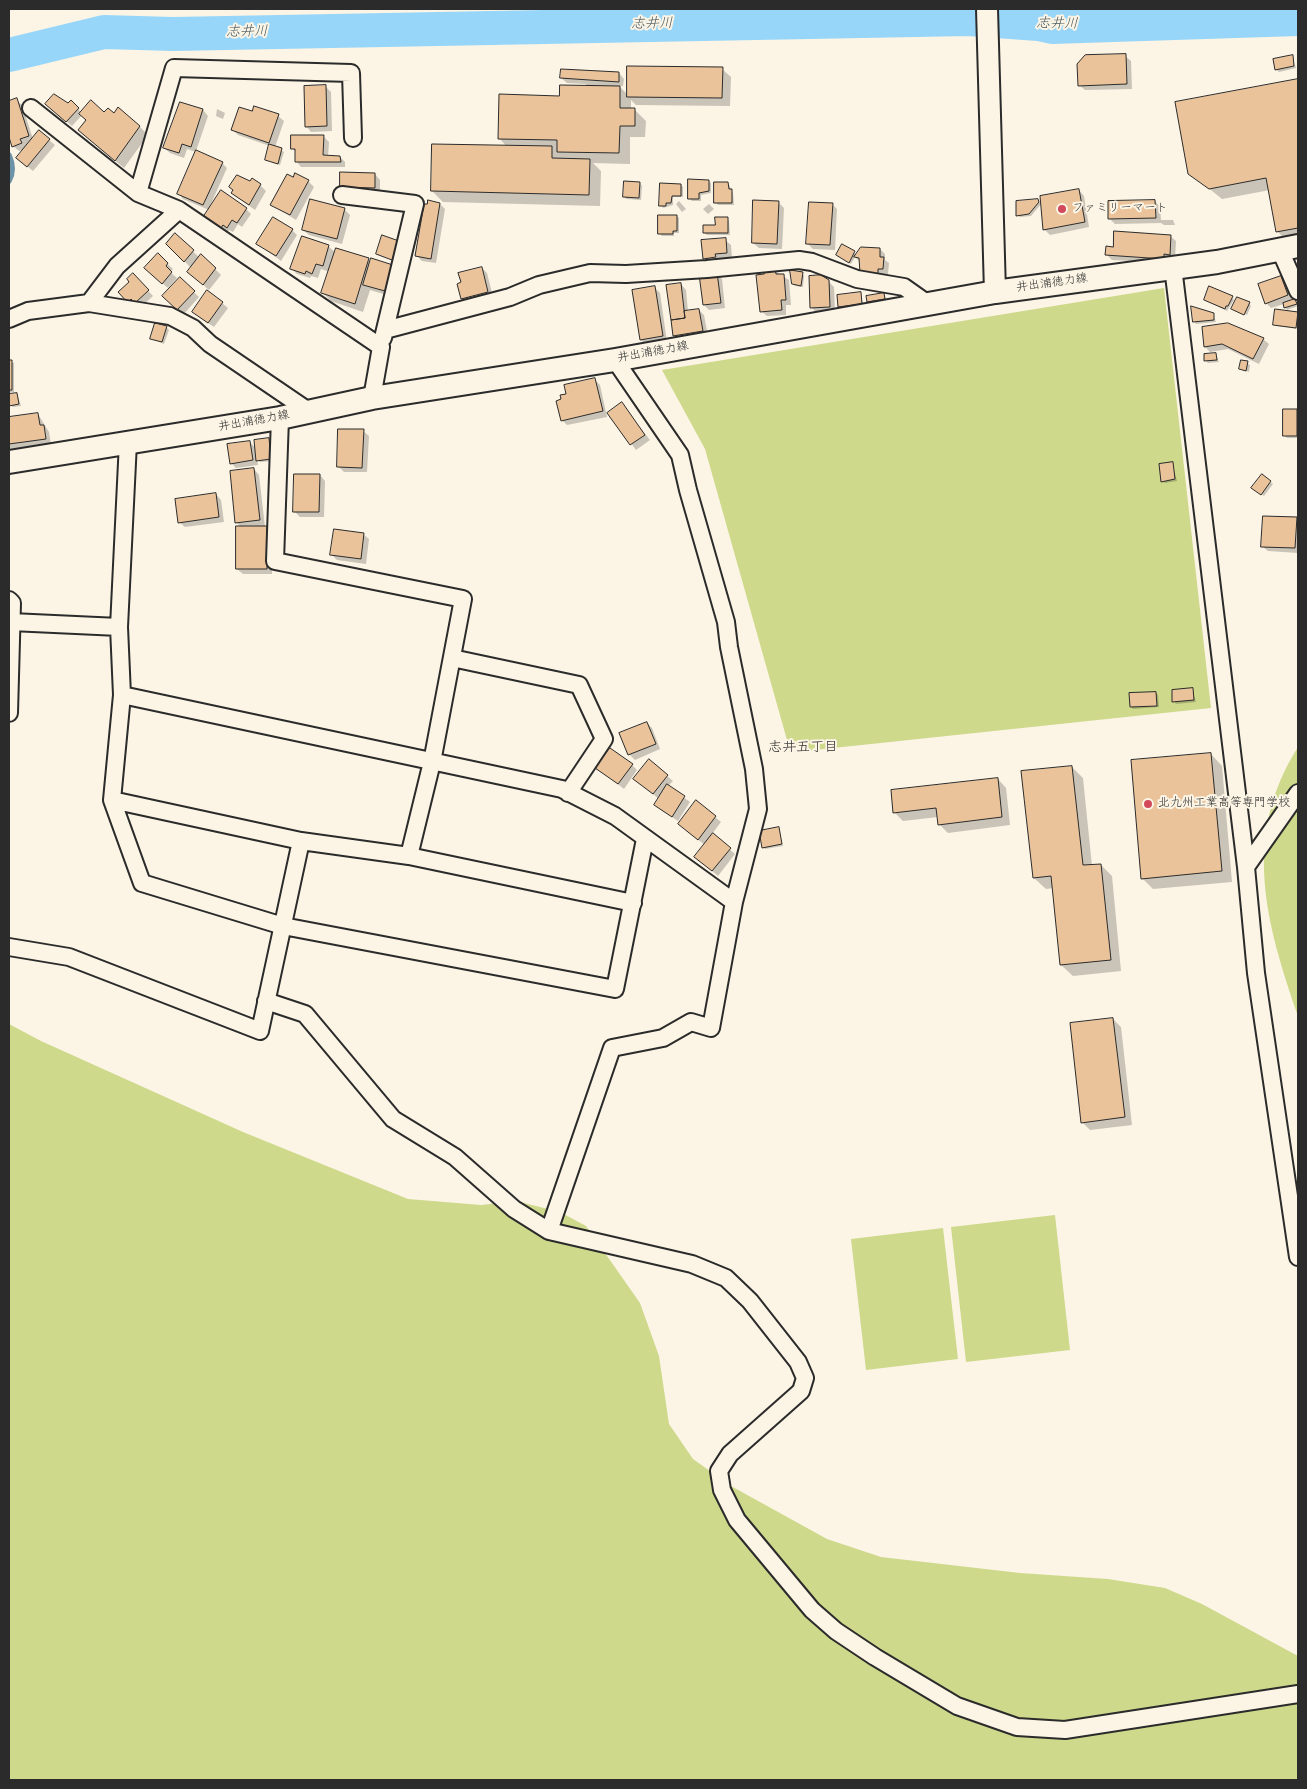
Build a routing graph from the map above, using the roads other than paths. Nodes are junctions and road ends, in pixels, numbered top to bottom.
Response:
1 (987, 9) edge
2 (31, 108) dead end
3 (353, 138) dead end
4 (138, 193) junction
5 (342, 195) dead end
6 (179, 210) junction
7 (1289, 248) edge
8 (1173, 267) junction
9 (1298, 291) edge
10 (995, 292) junction
11 (89, 303) junction
12 (928, 304) junction
13 (9, 319) edge
14 (385, 330) junction
15 (381, 347) junction
16 (615, 360) junction
17 (372, 398) junction
18 (310, 412) junction
19 (280, 418) junction
20 (128, 442) junction
21 (9, 462) edge
22 (9, 600) edge
23 (11, 622) junction
24 (119, 627) junction
25 (452, 658) junction
26 (122, 696) junction
27 (9, 713) edge
28 (432, 762) junction
29 (568, 793) junction
30 (1298, 793) edge
31 (112, 800) junction
32 (646, 839) junction
33 (300, 841) junction
34 (409, 856) junction
35 (1246, 867) junction
36 (734, 902) junction
37 (633, 903) junction
38 (282, 926) junction
39 (9, 947) edge
40 (266, 1001) junction
41 (549, 1230) junction
42 (1298, 1257) edge
43 (1298, 1694) edge

1 - 10 street
2 - 4 street
3 - 4 street
4 - 6 street
5 - 14 street
6 - 11 street
6 - 15 street
7 - 8 main road, 井出浦徳力線
7 - 9 street
8 - 10 main road, 井出浦徳力線
8 - 35 street
10 - 12 main road, 井出浦徳力線
11 - 13 street
11 - 18 street
12 - 14 street
12 - 16 main road, 井出浦徳力線
14 - 15 street
15 - 17 street
16 - 17 main road, 井出浦徳力線
16 - 36 street
17 - 18 main road, 井出浦徳力線
18 - 19 main road, 井出浦徳力線
19 - 20 main road, 井出浦徳力線
19 - 25 street
20 - 21 main road, 井出浦徳力線
20 - 24 street
22 - 23 street
23 - 24 street
23 - 27 street
24 - 26 street
25 - 28 street
25 - 29 street
26 - 28 street
26 - 31 street
28 - 29 street
28 - 34 street
29 - 32 street
30 - 35 street
31 - 33 street
31 - 38 street
32 - 36 street
32 - 37 street
33 - 34 street
33 - 38 street
34 - 37 street
35 - 42 street
36 - 41 street
37 - 38 street
38 - 40 street
39 - 40 street
40 - 41 street
41 - 43 street

